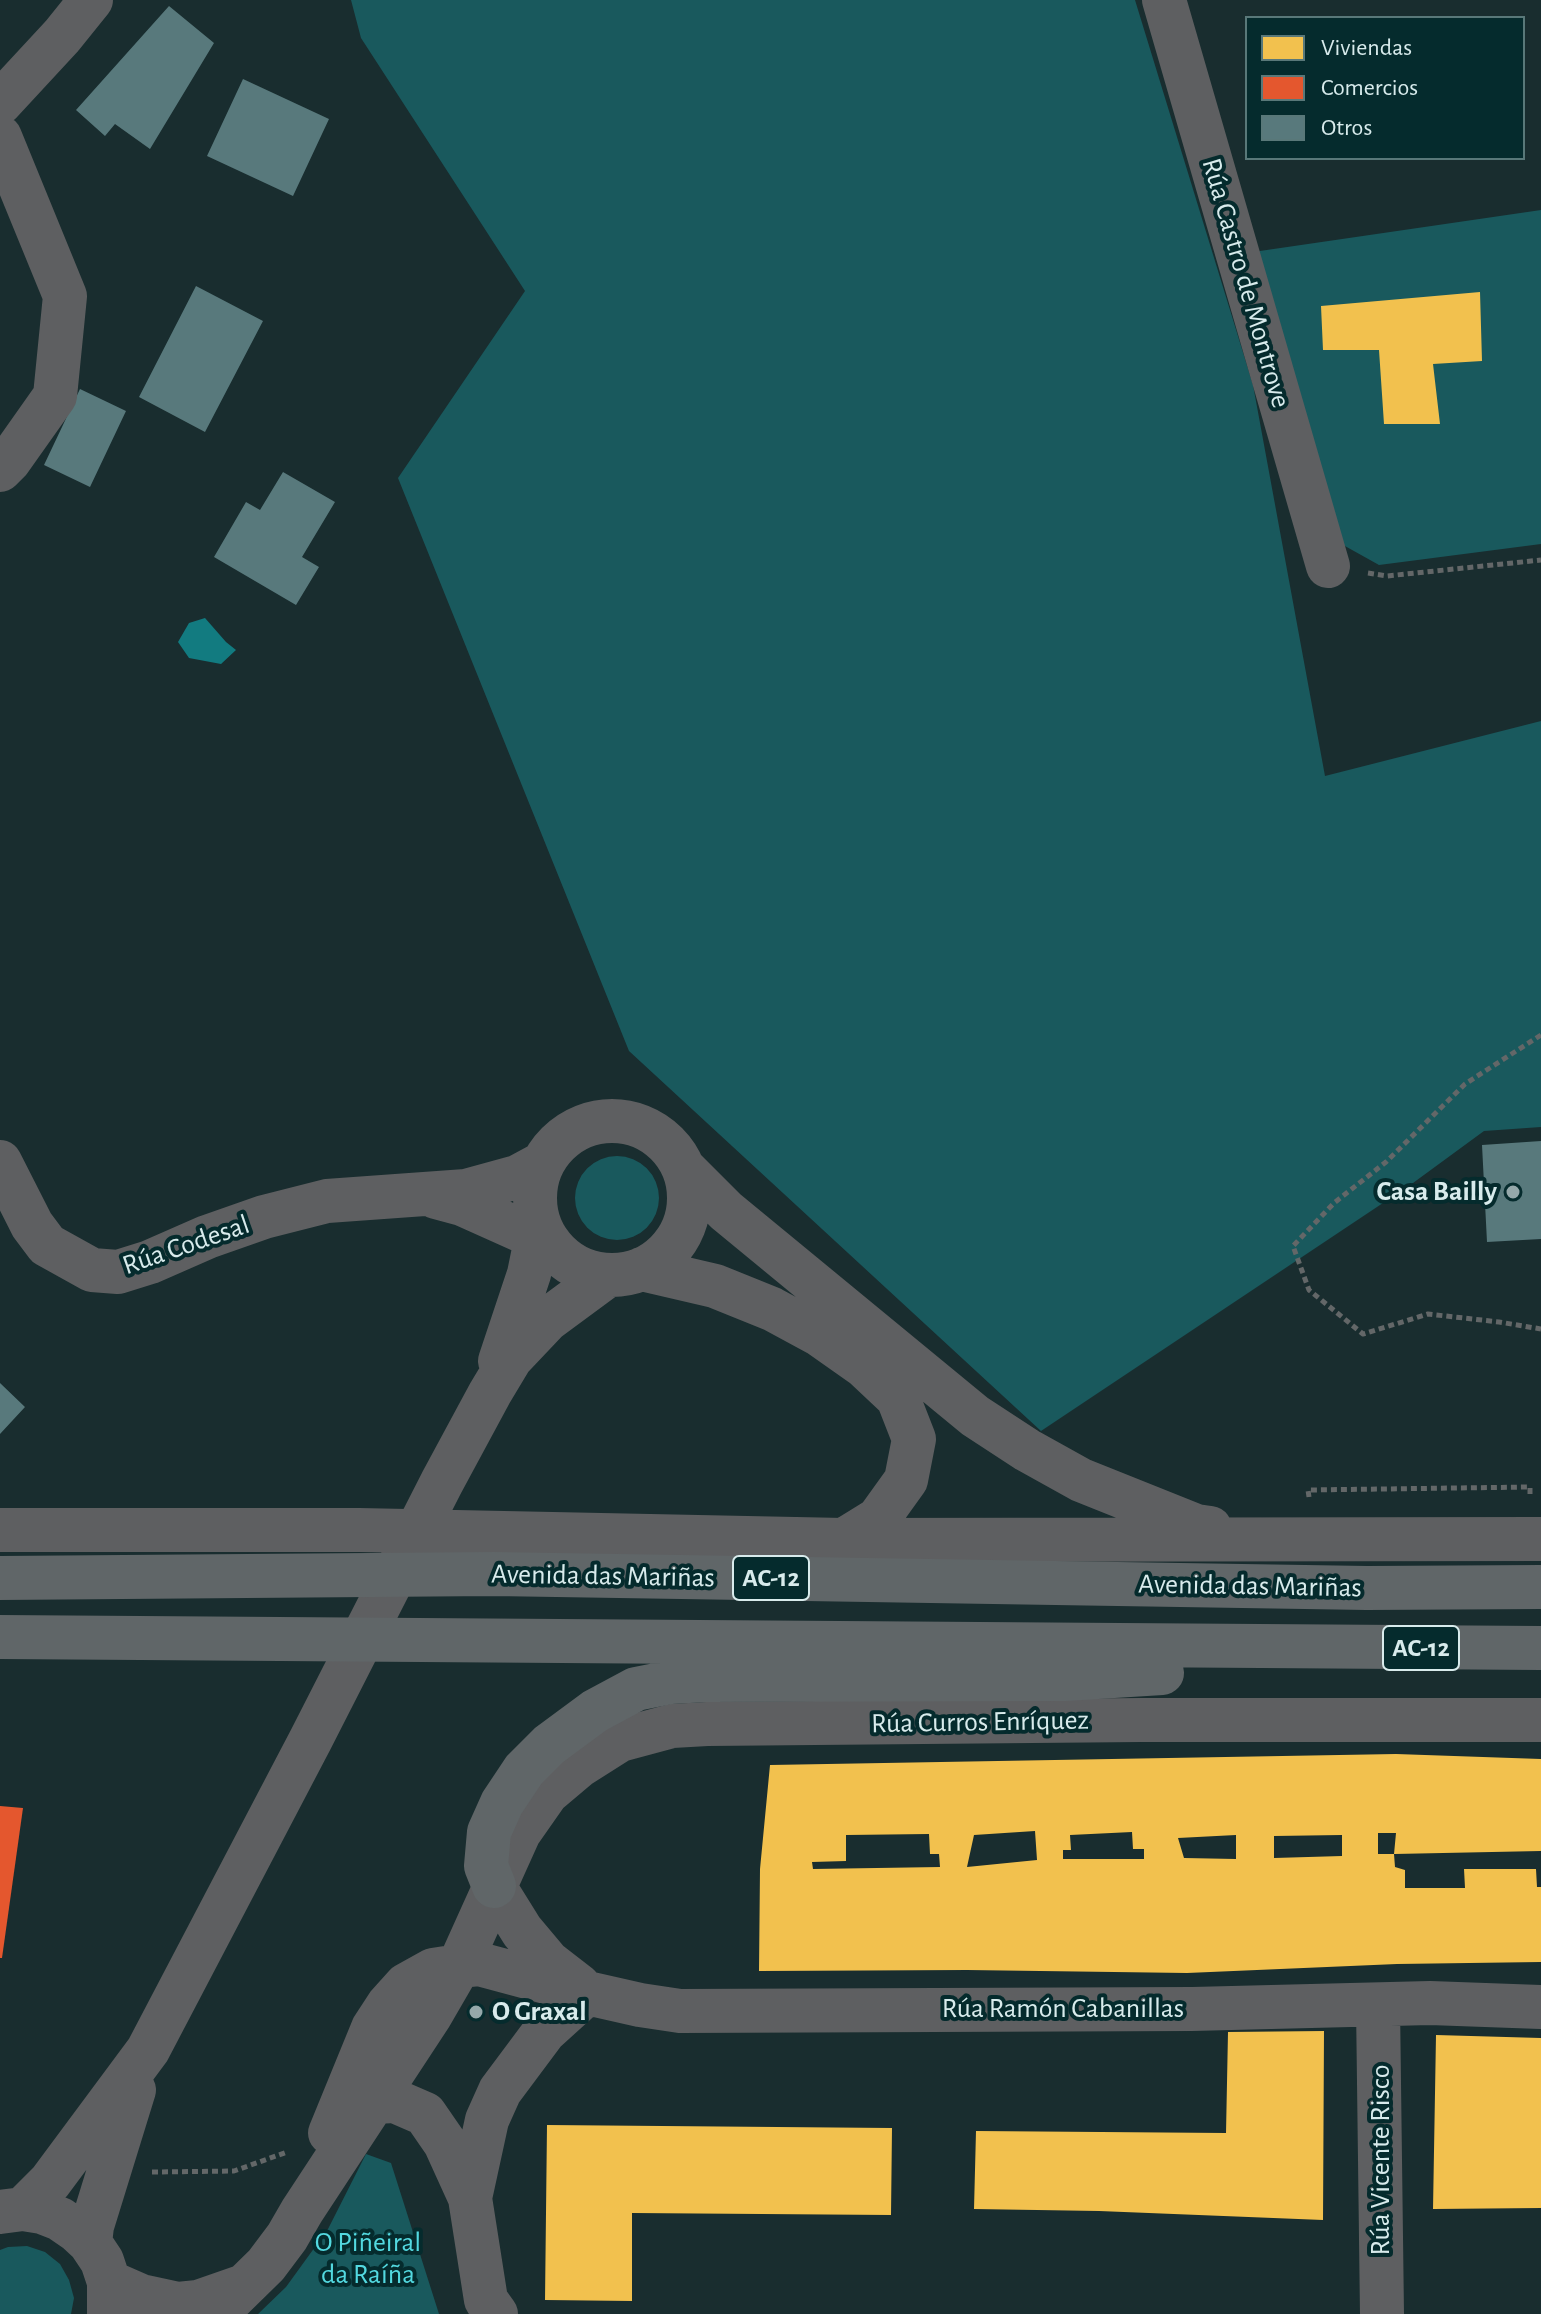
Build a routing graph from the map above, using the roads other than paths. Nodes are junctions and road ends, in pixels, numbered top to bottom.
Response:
1 (91, 0) edge
2 (1164, 0) edge
3 (0, 103) edge
4 (0, 137) edge
5 (0, 470) edge
6 (1328, 566) road end
7 (0, 1162) edge
8 (543, 1163) junction
9 (684, 1169) junction
10 (426, 1194) junction
11 (541, 1235) junction
12 (625, 1272) junction
13 (490, 1393) junction
14 (0, 1530) edge
15 (1541, 1539) edge
16 (844, 1540) junction
17 (1312, 1540) junction
18 (0, 1578) edge
19 (1541, 1587) edge
20 (0, 1637) edge
21 (1302, 1648) junction
22 (1541, 1648) edge
23 (1541, 1720) edge
24 (494, 1886) junction
25 (459, 1966) junction
26 (587, 1993) junction
27 (1378, 2005) junction
28 (1541, 2007) edge
29 (148, 2050) junction
30 (374, 2102) junction
31 (470, 2198) junction
32 (11, 2210) edge
33 (302, 2211) junction
34 (90, 2243) junction
35 (109, 2298) edge
36 (230, 2300) edge
37 (496, 2314) edge
38 (1382, 2314) edge

1 - 3 street
2 - 6 street, Rúa Castro de Montrove
4 - 5 street
7 - 10 street, Rúa Codesal
8 - 9 street
8 - 10 street, Rúa Codesal
8 - 11 street
9 - 12 street
9 - 17 street
10 - 11 street, Rúa Codesal
11 - 12 street
11 - 13 street
12 - 13 street
12 - 16 street
13 - 29 street
14 - 16 street
15 - 17 street
16 - 17 street
18 - 19 highway, Avenida das Mariñas / AC-12
20 - 21 highway, AC-12
21 - 22 highway, AC-12
21 - 24 highway
23 - 24 street, Rúa Curros Enríquez
24 - 25 street, Rúa Curros Enríquez
24 - 26 street, Rúa Ramón Cabanillas
25 - 26 street
25 - 30 street, Rúa Curros Enríquez
25 - 33 street
26 - 27 street, Rúa Ramón Cabanillas
26 - 31 street
27 - 28 street, Rúa Ramón Cabanillas
27 - 38 street, Rúa Vicente Risco
29 - 32 street
29 - 34 street
30 - 31 street
30 - 33 street, Rúa Curros Enríquez
31 - 37 street
32 - 34 street
33 - 36 street
34 - 35 street
35 - 36 street

